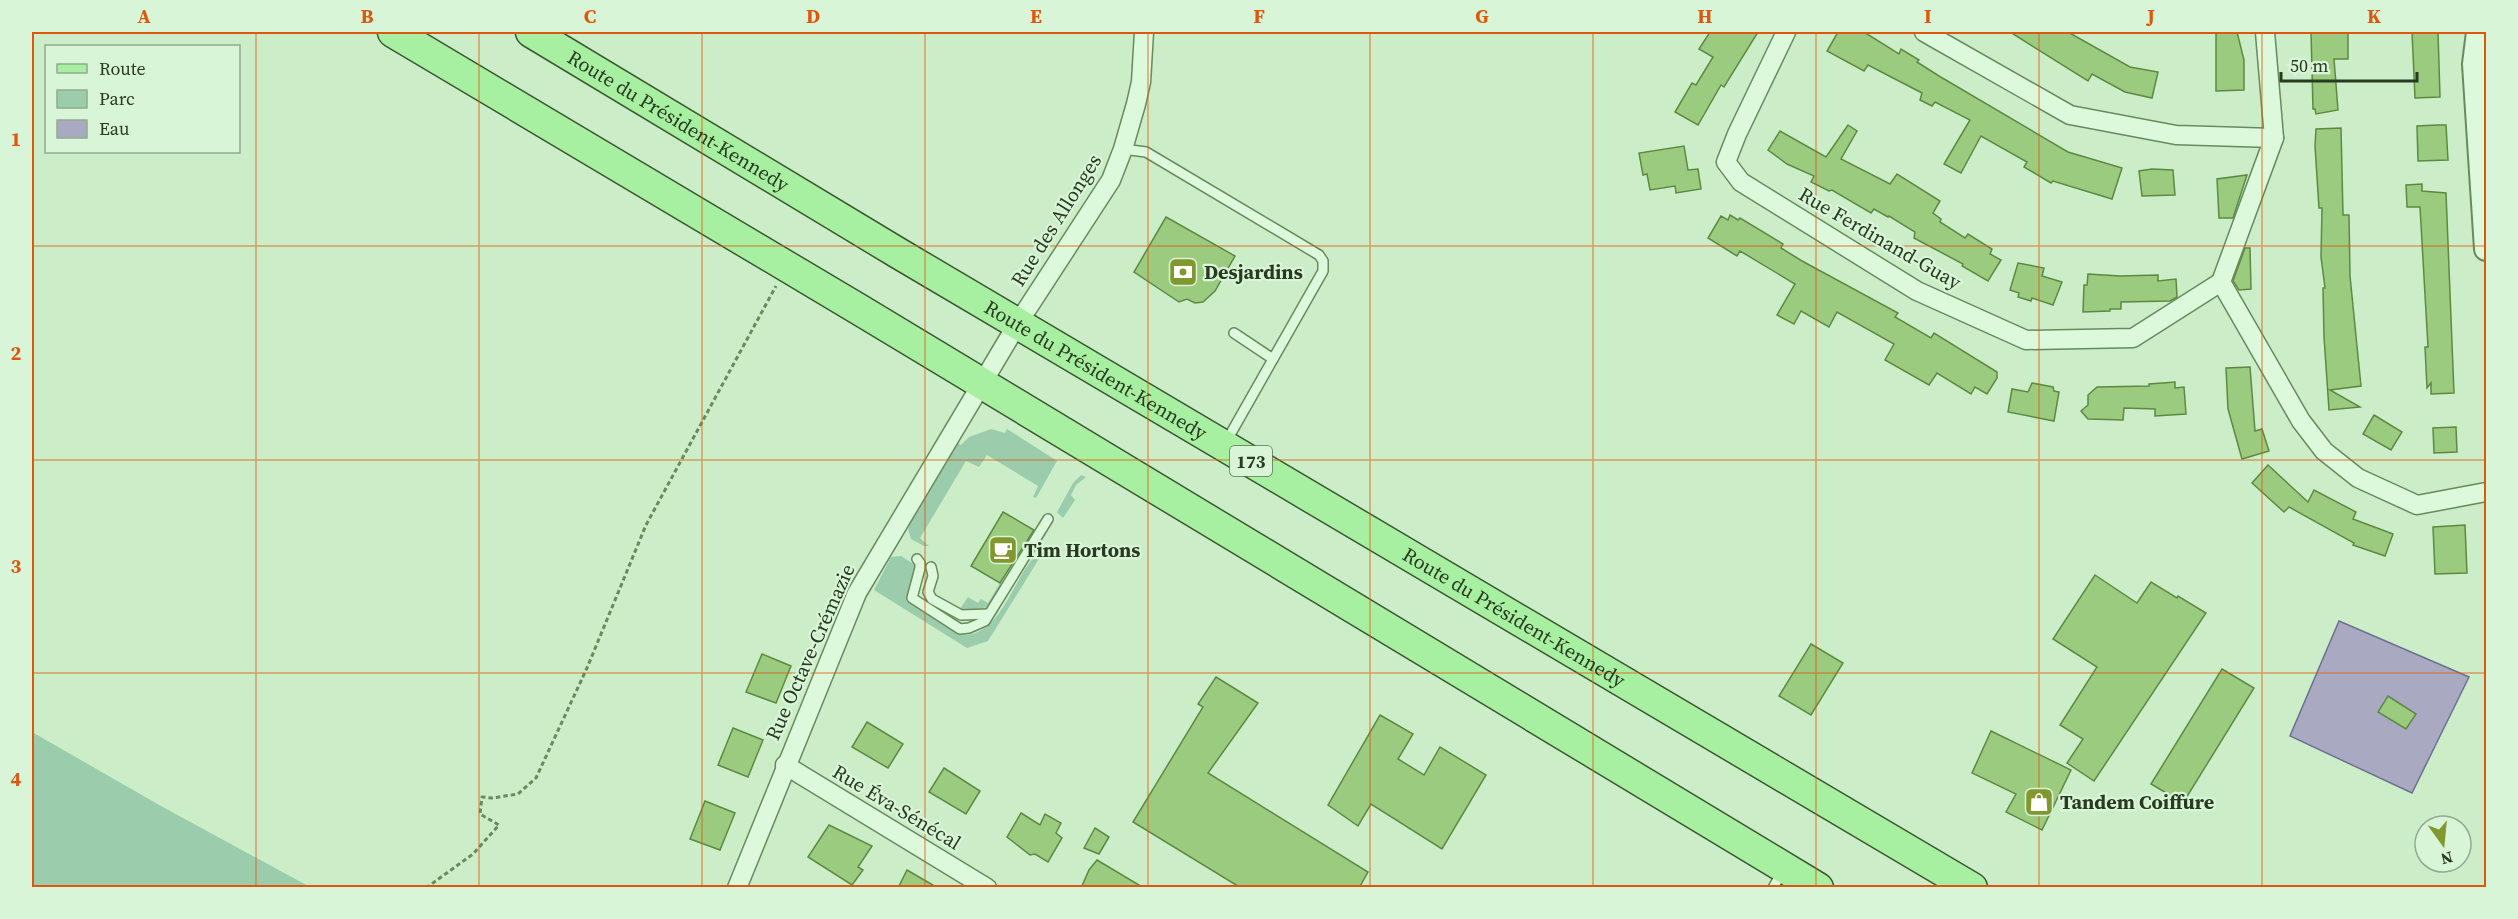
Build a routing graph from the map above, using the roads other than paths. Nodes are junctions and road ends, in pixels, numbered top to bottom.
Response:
1 (393, 32) edge
2 (531, 32) edge
3 (1144, 32) edge
4 (1786, 32) edge
5 (1924, 32) edge
6 (2265, 32) edge
7 (2478, 32) edge
8 (2274, 138) junction
9 (1124, 149) junction
10 (2487, 249) edge
11 (2221, 282) junction
12 (1018, 323) junction
13 (1234, 333) dead end
14 (1273, 359) junction
15 (982, 383) junction
16 (1224, 445) junction
17 (2487, 492) edge
18 (1048, 519) dead end
19 (917, 559) dead end
20 (931, 567) dead end
21 (990, 614) junction
22 (785, 765) junction
23 (1778, 877) edge
24 (737, 888) edge
25 (987, 888) edge
26 (1818, 888) edge
27 (1972, 888) edge

1 - 15 main road
2 - 12 main road, Route du Président-Kennedy / 173
3 - 9 street, Rue des Allonges
4 - 11 street, Rue Ferdinand-Guay
5 - 8 street
6 - 8 street
7 - 10 street
8 - 11 street
9 - 12 street, Rue des Allonges
9 - 14 lane
11 - 17 street
12 - 15 street, Rue des Allonges
12 - 16 main road, Route du Président-Kennedy / 173
13 - 14 lane
14 - 16 lane
15 - 22 street, Rue Octave-Crémazie
15 - 23 main road
16 - 27 main road, Route du Président-Kennedy / 173
18 - 21 lane
19 - 21 lane
20 - 21 lane
22 - 24 street, Rue Octave-Crémazie
22 - 25 street, Rue Éva-Sénécal
23 - 26 main road

